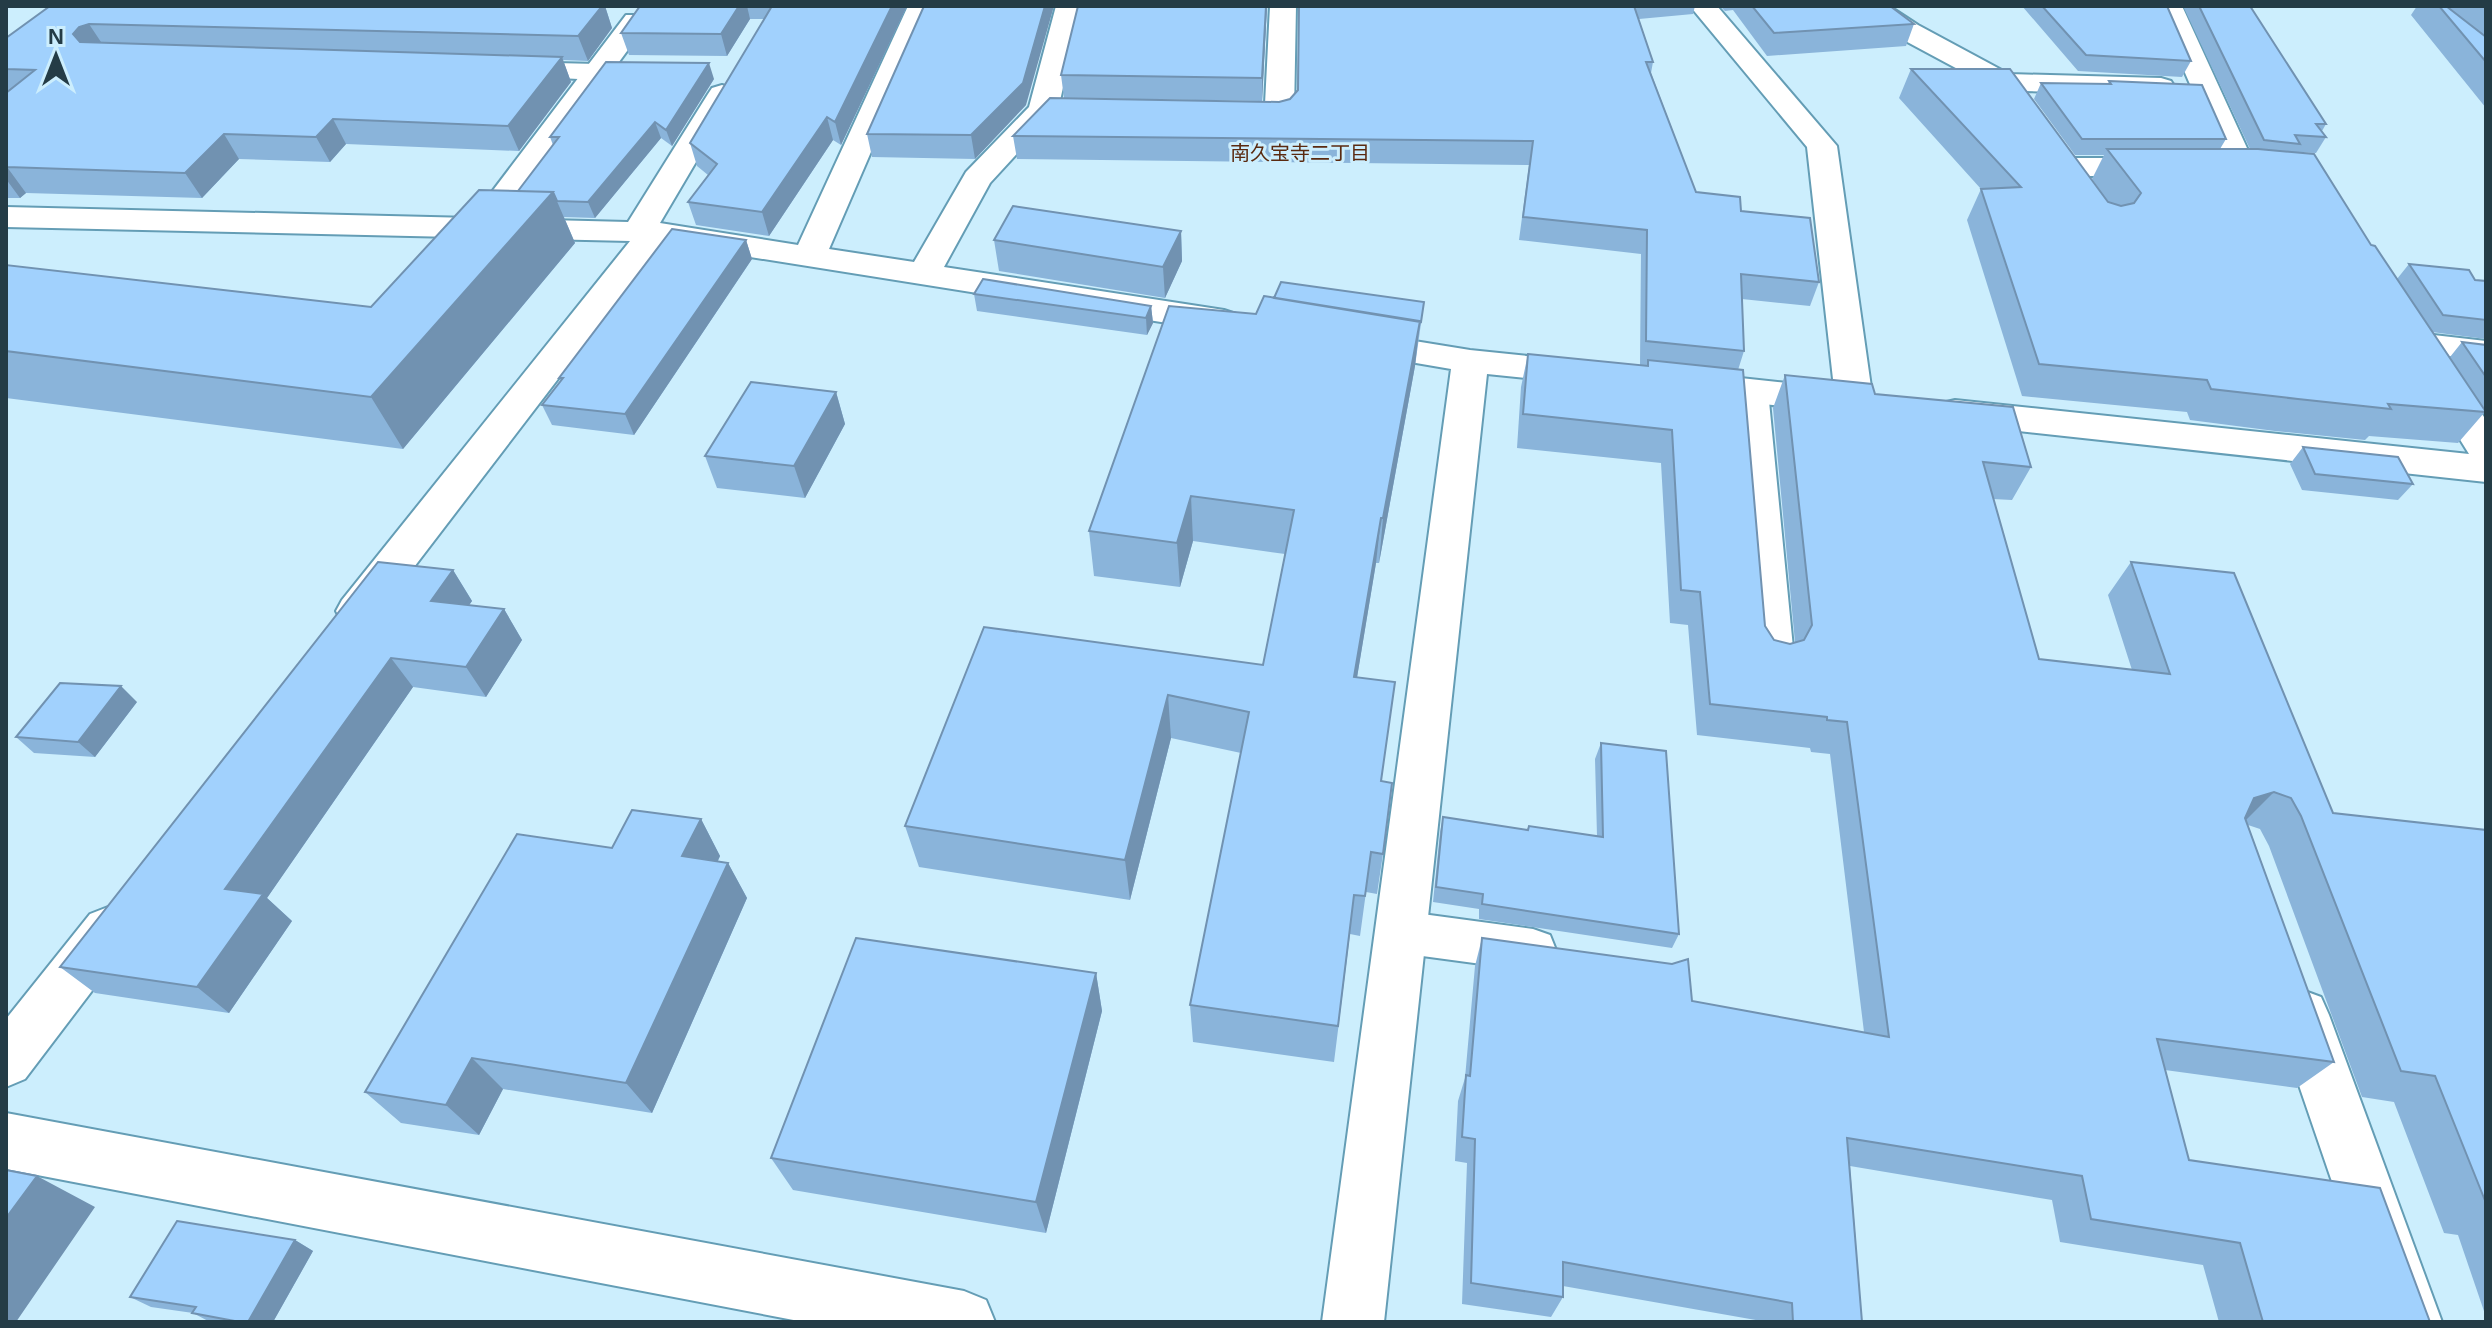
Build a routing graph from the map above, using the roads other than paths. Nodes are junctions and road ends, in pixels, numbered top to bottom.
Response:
1 (921, 6) edge
2 (1069, 6) edge
3 (1283, 6) edge
4 (1703, 6) edge
5 (1871, 6) edge
6 (2169, 6) edge
7 (641, 13) edge
8 (632, 66) edge
9 (738, 68) edge
10 (486, 69) edge
11 (600, 69) junction
12 (2003, 82) junction
13 (2206, 90) junction
14 (1043, 109) junction
15 (1074, 109) edge
16 (1201, 112) edge
17 (2213, 167) junction
18 (2306, 174) edge
19 (6, 217) edge
20 (482, 227) junction
21 (646, 232) junction
22 (810, 255) junction
23 (925, 272) junction
24 (1252, 325) edge
25 (2408, 330) joint
26 (1330, 338) edge
27 (2486, 351) edge
28 (1470, 361) junction
29 (1751, 391) junction
30 (1885, 405) junction
31 (2486, 450) edge
32 (2486, 469) edge
33 (330, 646) edge
34 (1774, 658) edge
35 (134, 898) edge
36 (1400, 932) junction
37 (1568, 955) edge
38 (2284, 966) edge
39 (6, 1061) edge
40 (6, 1141) edge
41 (964, 1322) edge
42 (1353, 1322) edge
43 (2411, 1322) edge

1 - 22 street
2 - 14 street
3 - 16 street
4 - 30 street
5 - 12 street
6 - 13 street
7 - 11 street
8 - 11 street
9 - 21 street
10 - 11 lane
11 - 20 street
12 - 13 street
12 - 17 street
13 - 17 street
14 - 15 street
14 - 23 street
17 - 18 street
19 - 20 street
20 - 21 street
21 - 22 street
21 - 33 street
22 - 23 street
23 - 24 street
25 - 27 lane
25 - 31 street
26 - 28 street
28 - 29 street
28 - 36 street
29 - 30 street
29 - 34 lane
30 - 32 street
35 - 39 street
36 - 37 lane
36 - 42 street
38 - 43 street
40 - 41 street

